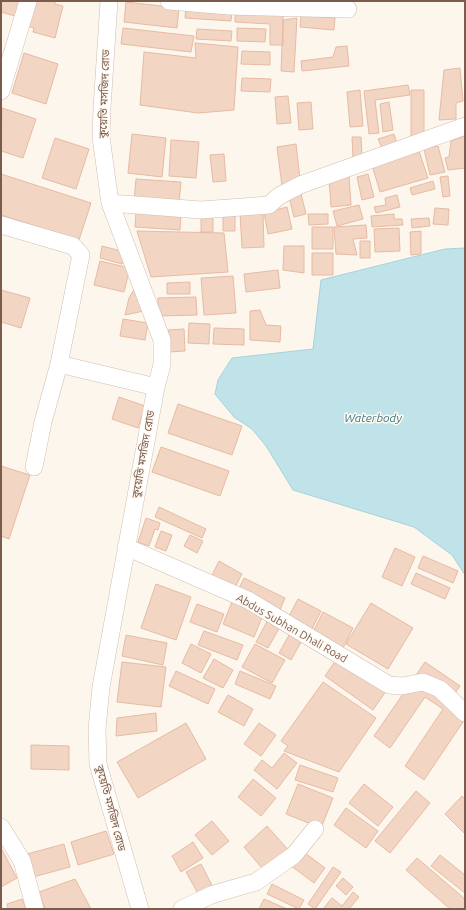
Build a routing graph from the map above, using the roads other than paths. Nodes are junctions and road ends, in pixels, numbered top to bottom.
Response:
1 (28, 1) edge
2 (109, 1) edge
3 (169, 1) edge
4 (348, 9) dead end
5 (1, 91) edge
6 (465, 126) edge
7 (110, 203) junction
8 (1, 225) edge
9 (59, 364) junction
10 (156, 388) junction
11 (34, 467) dead end
12 (126, 547) junction
13 (465, 713) edge
14 (1, 827) edge
15 (315, 829) dead end
16 (35, 909) edge
17 (140, 909) edge
18 (182, 909) edge

1 - 5 street
2 - 7 street, কুয়েতি মসজিদ রোড
3 - 4 street
6 - 7 street
7 - 10 street, কুয়েতি মসজিদ রোড
8 - 9 street
9 - 10 street
9 - 11 street
10 - 12 street, কুয়েতি মসজিদ রোড
12 - 13 street, Abdus Subhan Dhali Road
12 - 17 street, কুয়েতি মসজিদ রোড
14 - 16 street
15 - 18 street

